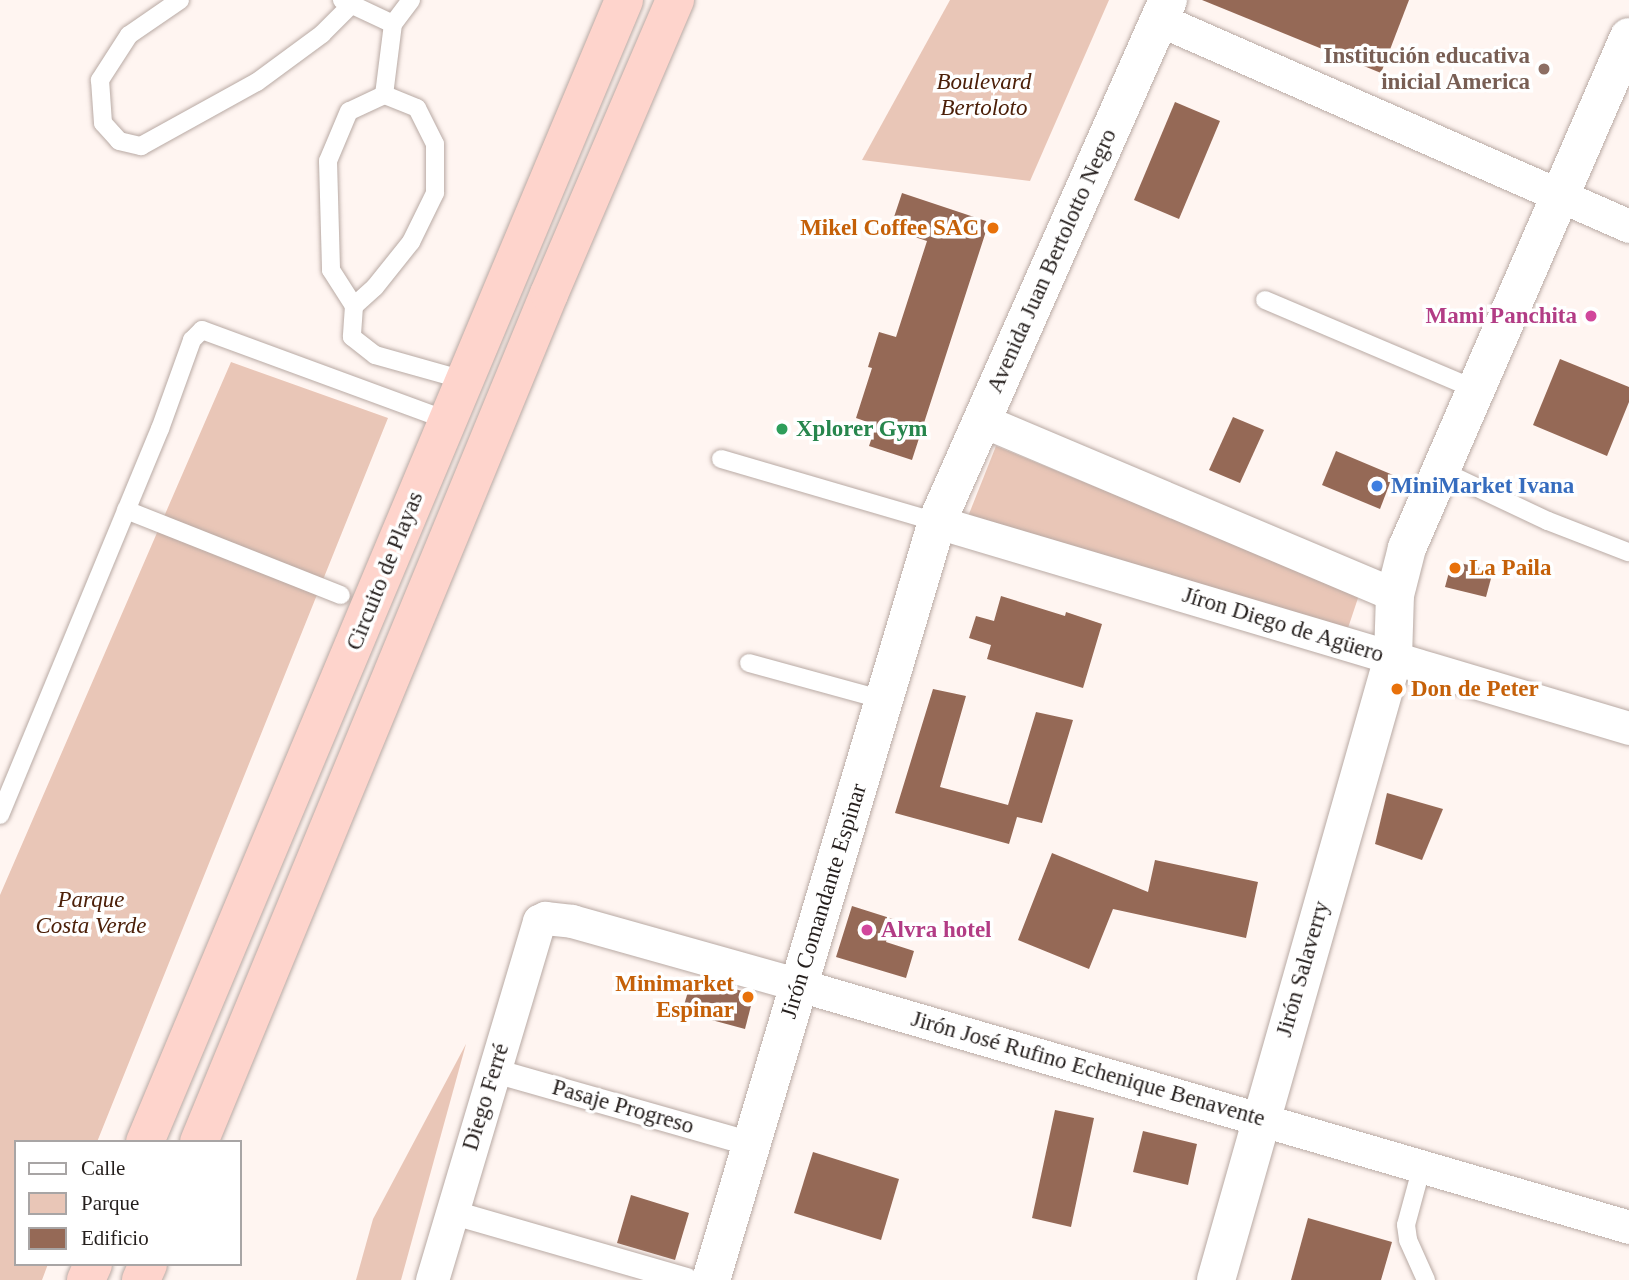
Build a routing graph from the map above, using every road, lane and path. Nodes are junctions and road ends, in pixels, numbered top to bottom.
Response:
1 (180, 0) edge
2 (411, 0) edge
3 (624, 0) edge
4 (675, 0) edge
5 (346, 3) edge
6 (1164, 10) edge
7 (393, 24) junction
8 (1629, 37) edge
9 (384, 95) junction
10 (1560, 196) junction
11 (1629, 226) edge
12 (1265, 300) dead end
13 (354, 306) junction
14 (464, 380) junction
15 (1477, 390) junction
16 (447, 420) junction
17 (981, 420) junction
18 (720, 459) dead end
19 (1442, 471) junction
20 (126, 510) junction
21 (937, 522) junction
22 (1628, 552) edge
23 (1395, 594) junction
24 (341, 595) dead end
25 (1393, 658) junction
26 (749, 663) dead end
27 (884, 700) junction
28 (1629, 728) edge
29 (0, 815) edge
30 (545, 918) joint
31 (799, 985) junction
32 (495, 1071) junction
33 (1260, 1119) junction
34 (146, 1140) edge
35 (200, 1140) edge
36 (751, 1144) junction
37 (1422, 1166) junction
38 (451, 1212) junction
39 (1629, 1227) edge
40 (432, 1280) edge
41 (687, 1280) edge
42 (711, 1280) edge
43 (1216, 1280) edge
44 (1426, 1280) edge

1 - 5 lane
2 - 7 lane
3 - 14 highway, Circuito de Playas
4 - 35 highway, Circuito de Playas
5 - 7 lane
6 - 10 street
6 - 17 main road, Avenida Juan Bertolotto Negro
7 - 9 lane
8 - 10 main road, Jirón Salaverry
9 - 13 lane
9 - 13 lane
10 - 11 street
10 - 15 main road, Jirón Salaverry
12 - 15 lane
13 - 14 lane
14 - 16 highway, Circuito de Playas
15 - 19 main road, Jirón Salaverry
16 - 20 lane
16 - 34 highway, Circuito de Playas
17 - 21 main road, Avenida Juan Bertolotto Negro
17 - 23 street
18 - 21 lane
19 - 22 lane
19 - 23 main road, Jirón Salaverry
20 - 24 lane
20 - 29 lane
21 - 25 street, Jíron Diego de Agüero
21 - 27 main road, Jirón Comandante Espinar
23 - 25 main road, Jirón Salaverry
25 - 28 street, Jíron Diego de Agüero
25 - 33 main road, Jirón Salaverry
26 - 27 lane
27 - 31 main road, Jirón Comandante Espinar
30 - 31 street, Jirón José Rufino Echenique Benavente
30 - 32 street, Diego Ferré
31 - 33 street, Jirón José Rufino Echenique Benavente
31 - 36 main road, Jirón Comandante Espinar
32 - 36 street, Pasaje Progreso
32 - 38 street, Diego Ferré
33 - 37 street, Jirón José Rufino Echenique Benavente
33 - 43 main road, Jirón Salaverry
36 - 42 main road, Jirón Comandante Espinar
37 - 39 street, Jirón José Rufino Echenique Benavente
37 - 44 lane
38 - 40 street, Diego Ferré
38 - 41 street

